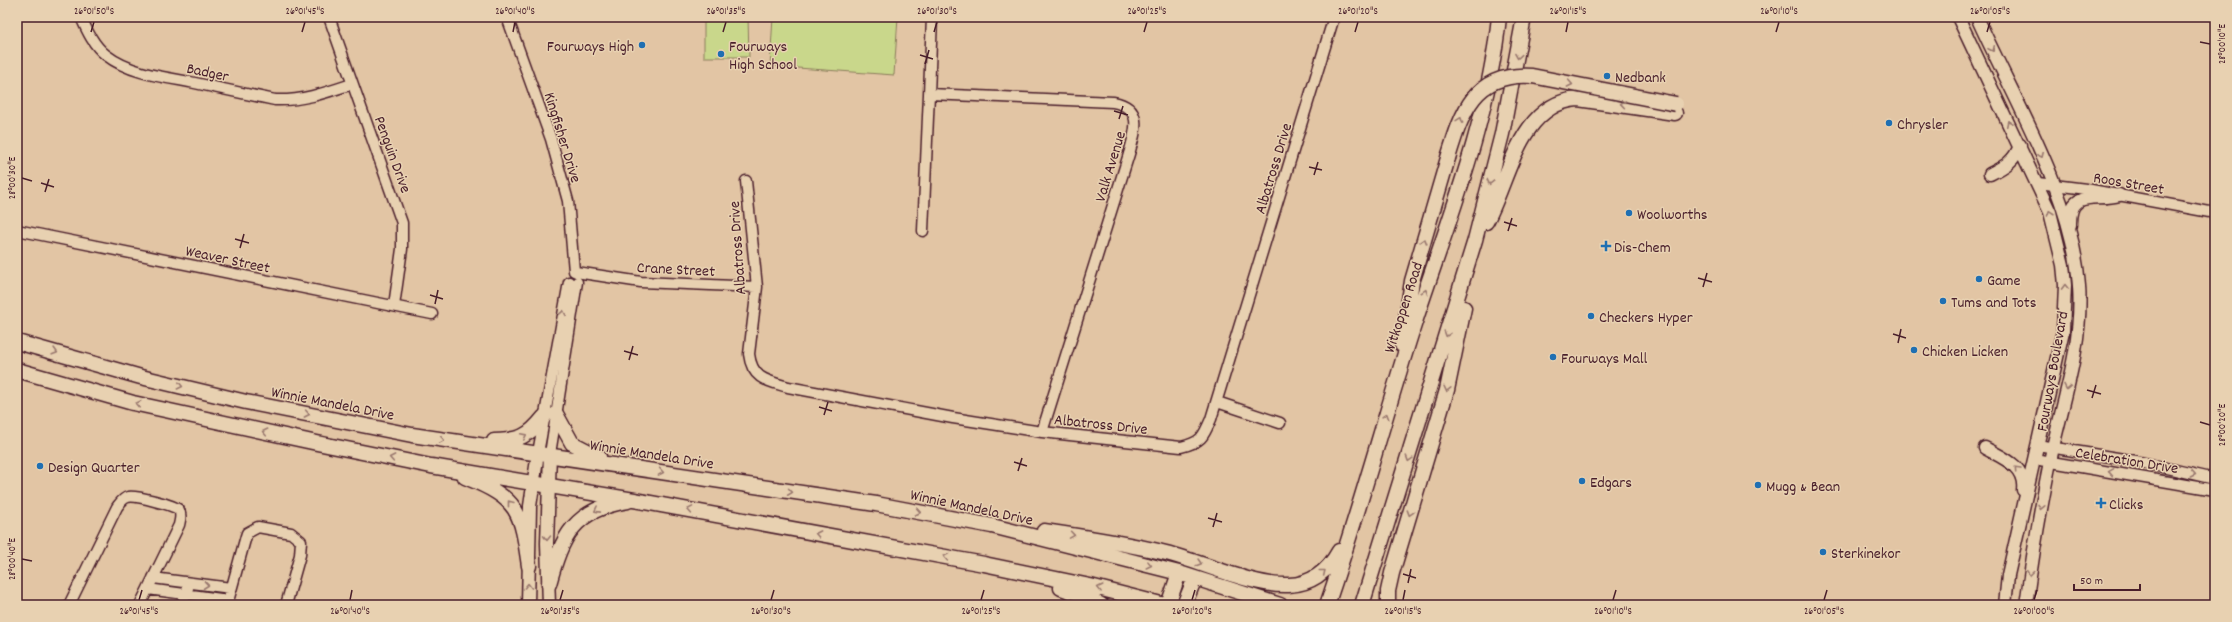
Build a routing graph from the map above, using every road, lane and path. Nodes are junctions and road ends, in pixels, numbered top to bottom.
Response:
1 (82, 17) edge
2 (329, 17) edge
3 (507, 17) edge
4 (932, 17) edge
5 (1334, 17) edge
6 (1498, 17) edge
7 (1958, 17) edge
8 (1977, 17) edge
9 (1524, 18) edge
10 (352, 84) junction
11 (929, 94) junction
12 (2020, 145) junction
13 (1990, 174) dead end
14 (746, 181) dead end
15 (2038, 183) junction
16 (2054, 184) junction
17 (2119, 195) junction
18 (2215, 213) edge
19 (17, 230) edge
20 (923, 231) dead end
21 (2070, 233) junction
22 (1475, 240) junction
23 (1468, 268) junction
24 (575, 278) junction
25 (757, 287) junction
26 (394, 306) junction
27 (432, 314) dead end
28 (17, 342) edge
29 (559, 360) junction
30 (1402, 361) junction
31 (17, 370) edge
32 (548, 391) junction
33 (560, 393) junction
34 (1217, 402) junction
35 (550, 416) junction
36 (1280, 423) dead end
37 (1042, 432) junction
38 (472, 445) junction
39 (2037, 445) junction
40 (2054, 447) junction
41 (1985, 448) dead end
42 (544, 453) junction
43 (2034, 459) junction
44 (2050, 462) junction
45 (623, 465) junction
46 (431, 466) junction
47 (2215, 479) edge
48 (532, 482) junction
49 (548, 485) junction
50 (2215, 490) edge
51 (634, 500) junction
52 (1358, 506) junction
53 (992, 526) junction
54 (2018, 533) junction
55 (984, 564) junction
56 (529, 566) junction
57 (1179, 573) junction
58 (153, 578) junction
59 (1195, 578) junction
60 (189, 583) junction
61 (549, 584) junction
62 (231, 588) junction
63 (148, 589) junction
64 (186, 594) junction
65 (1328, 602) edge
66 (228, 603) edge
67 (69, 605) edge
68 (140, 605) edge
69 (182, 605) edge
70 (286, 605) edge
71 (528, 605) edge
72 (549, 605) edge
73 (1100, 605) edge
74 (1166, 605) edge
75 (1184, 605) edge
76 (1280, 605) edge
77 (1362, 605) edge
78 (1388, 605) edge
79 (2005, 605) edge
80 (2026, 605) edge

1 - 10 street, Badger
2 - 10 street, Penguin Drive
3 - 24 street, Kingfisher Drive
4 - 11 street
5 - 34 street, Albatross Drive
30 -> 6 main road, Witkoppen Road
12 -> 7 street
8 -> 16 street, Fourways Boulevard
9 -> 22 main road
10 - 26 street, Penguin Drive
11 - 20 street
11 - 37 street, Valk Avenue
12 - 13 street
12 - 15 street
14 - 25 street, Albatross Drive
15 - 16 street, Roos Street
39 -> 15 street, Fourways Boulevard
16 - 17 street, Roos Street
16 - 21 street, Fourways Boulevard
17 - 18 street, Roos Street
17 - 21 street
19 - 26 street, Weaver Street
21 -> 40 street, Fourways Boulevard
22 - 23 main road
30 -> 22 main road, bridge
23 -> 77 main road
23 -> 78 main road
24 - 25 street, Crane Street
24 - 29 street, Kingfisher Drive
25 - 37 street, Albatross Drive
26 - 27 street, Weaver Street
28 -> 38 main road, Winnie Mandela Drive
29 - 32 street, Kingfisher Drive
29 - 33 street, Kingfisher Drive
52 -> 30 main road, Witkoppen Road
46 -> 31 main road
32 - 33 street
32 - 35 street, Kingfisher Drive
33 - 35 street, Kingfisher Drive
34 - 36 street
34 - 37 street, Albatross Drive
38 -> 35 main road
35 - 42 street, Kingfisher Drive
35 - 45 main road
38 - 42 main road, Winnie Mandela Drive
39 - 40 street, Celebration Drive
39 - 43 street, Fourways Boulevard
40 - 44 street, Fourways Boulevard
40 -> 47 street, Celebration Drive
54 -> 41 street
42 - 45 main road, Winnie Mandela Drive
42 - 48 street
42 - 49 street
43 - 44 street, Celebration Drive
43 - 54 street, Fourways Boulevard
50 -> 44 street, Celebration Drive
44 -> 80 street, Fourways Boulevard
45 -> 53 main road, Winnie Mandela Drive
46 - 48 main road
56 -> 46 main road
48 - 49 main road
48 - 56 street
49 - 51 main road
49 -> 61 street
55 -> 51 main road
51 -> 61 main road
53 -> 52 main road
52 - 65 main road, Witkoppen Road
53 -> 57 main road, Winnie Mandela Drive
54 - 79 street, Fourways Boulevard
55 - 73 main road
74 -> 55 main road
71 -> 56 street
57 - 59 main road, Winnie Mandela Drive
57 - 74 main road
58 - 60 street
58 - 63 street
58 - 67 street
59 - 75 main road
59 - 76 main road, Winnie Mandela Drive
60 -> 62 street
60 - 64 street
61 - 72 street
62 - 66 street
62 - 70 street
63 - 64 street
63 - 68 street
64 - 66 street
64 - 69 street

